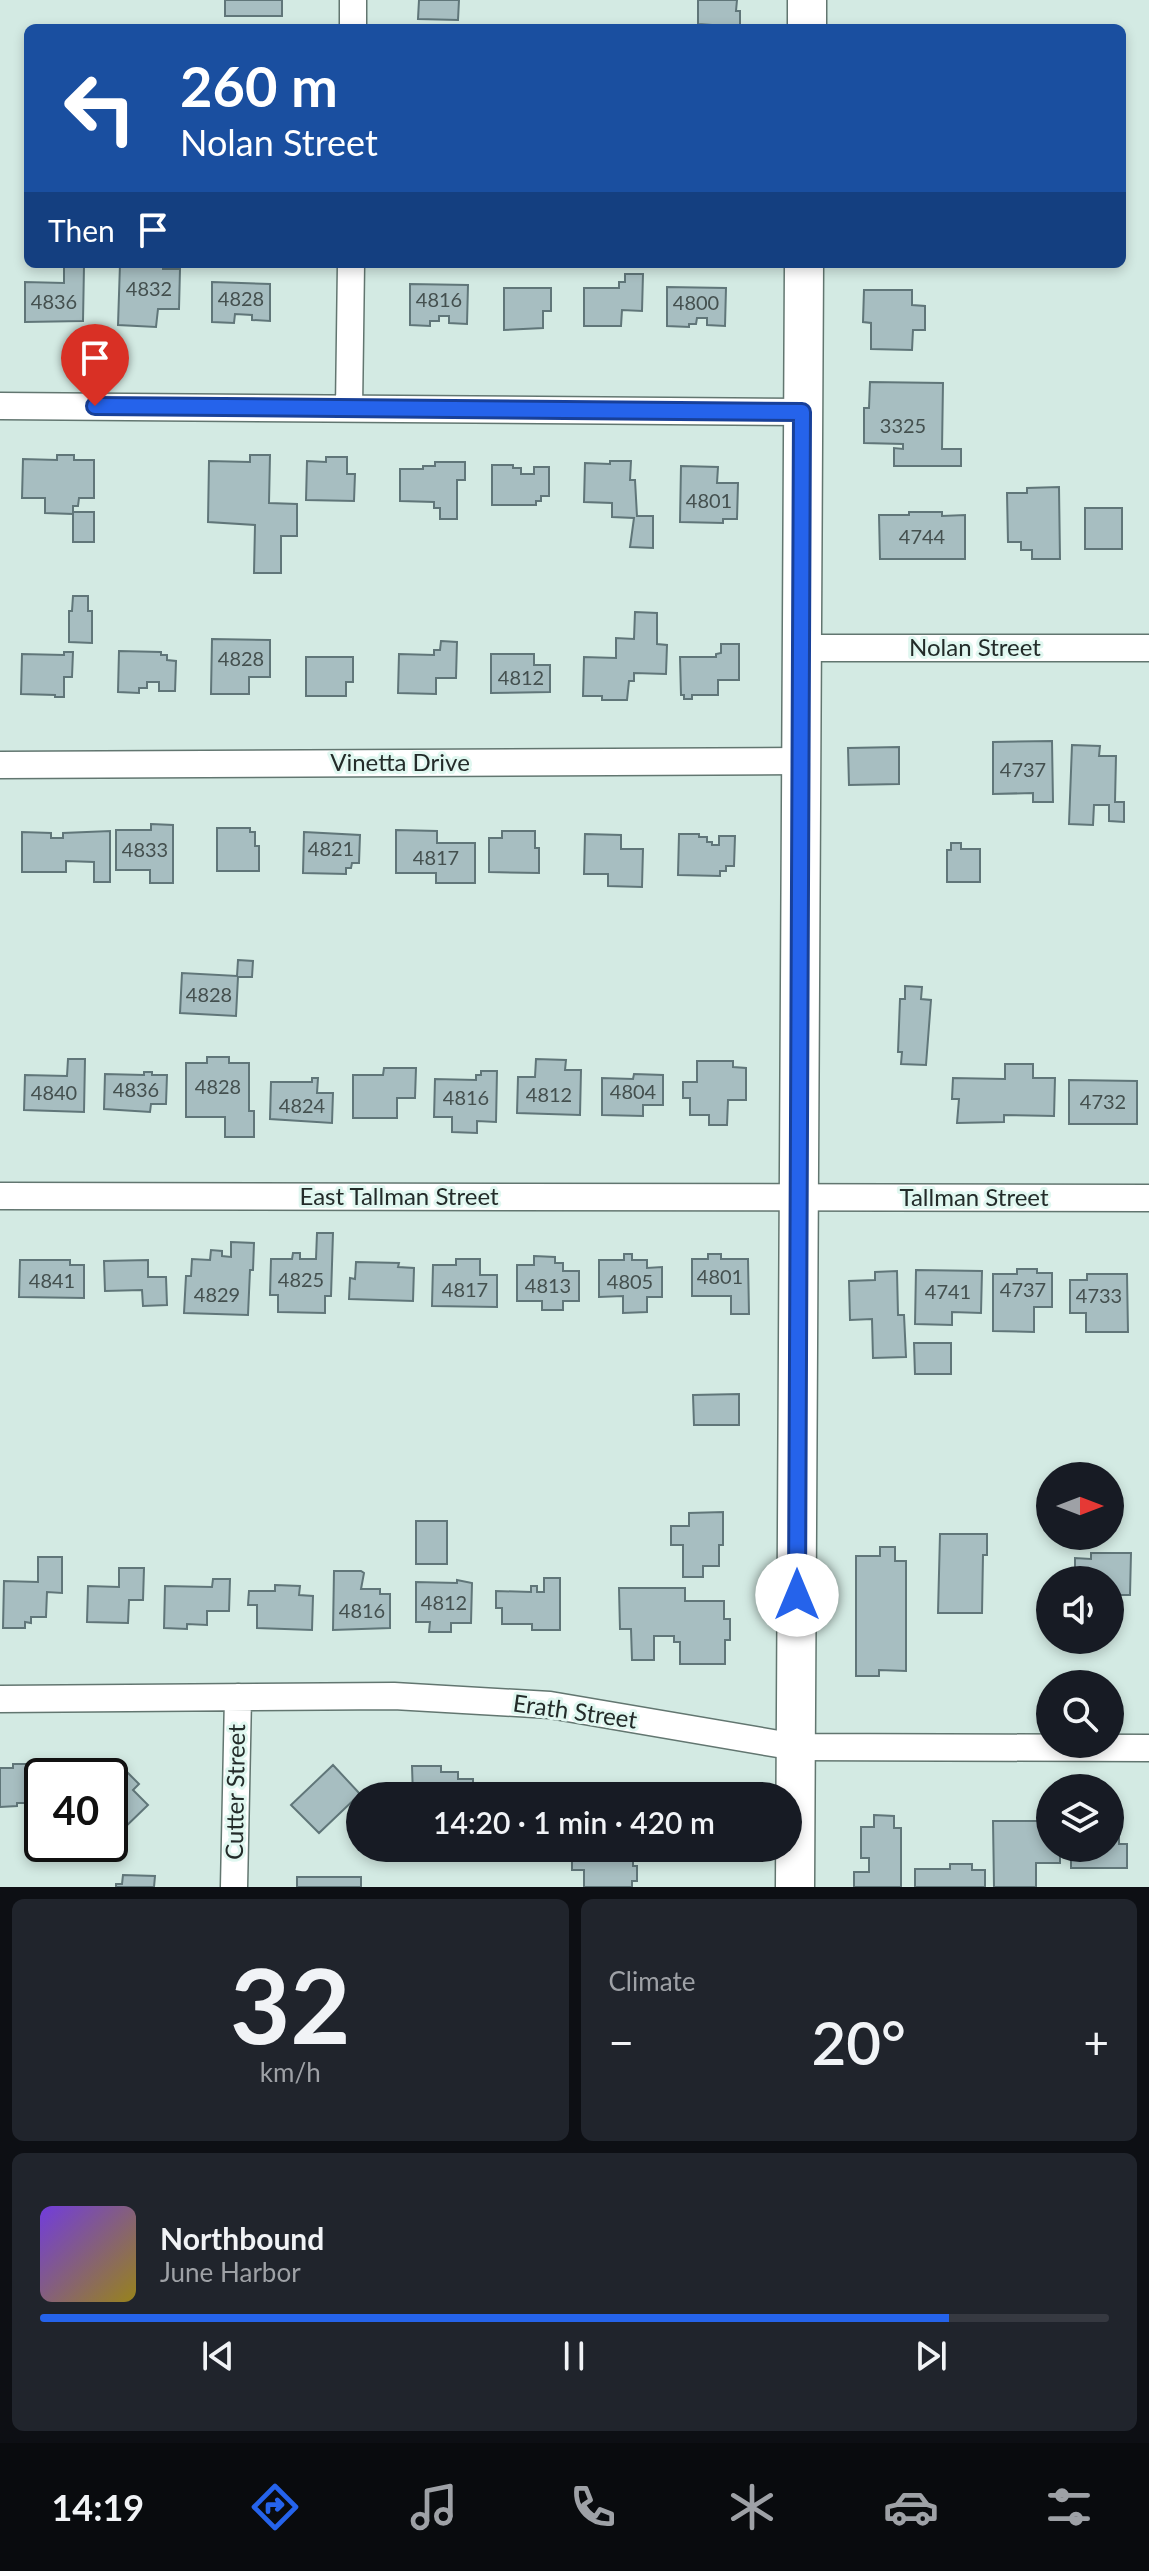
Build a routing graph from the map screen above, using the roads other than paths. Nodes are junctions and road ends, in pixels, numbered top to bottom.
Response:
1 (353, 0) edge
2 (807, 0) edge
3 (353, 24) edge
4 (807, 24) edge
5 (351, 268) edge
6 (804, 268) edge
7 (0, 406) edge
8 (349, 408) junction
9 (802, 412) junction
10 (801, 648) junction
11 (1149, 648) edge
12 (800, 761) junction
13 (0, 765) edge
14 (0, 1196) edge
15 (798, 1198) junction
16 (1149, 1198) edge
17 (238, 1697) junction
18 (0, 1699) edge
19 (796, 1747) junction
20 (1149, 1748) edge
21 (234, 1887) edge
22 (795, 1887) edge

1 - 3 street
2 - 4 street
5 - 8 street
6 - 9 street
7 - 8 street
8 - 9 street
9 - 10 street
10 - 11 street, Nolan Street
10 - 12 street
12 - 13 street, Vinetta Drive
12 - 15 street
14 - 15 street, East Tallman Street
15 - 16 street, Tallman Street
15 - 19 street
17 - 18 street, Erath Street
17 - 19 street, Erath Street
17 - 21 street, Cutter Street
19 - 20 street, Erath Street
19 - 22 street

